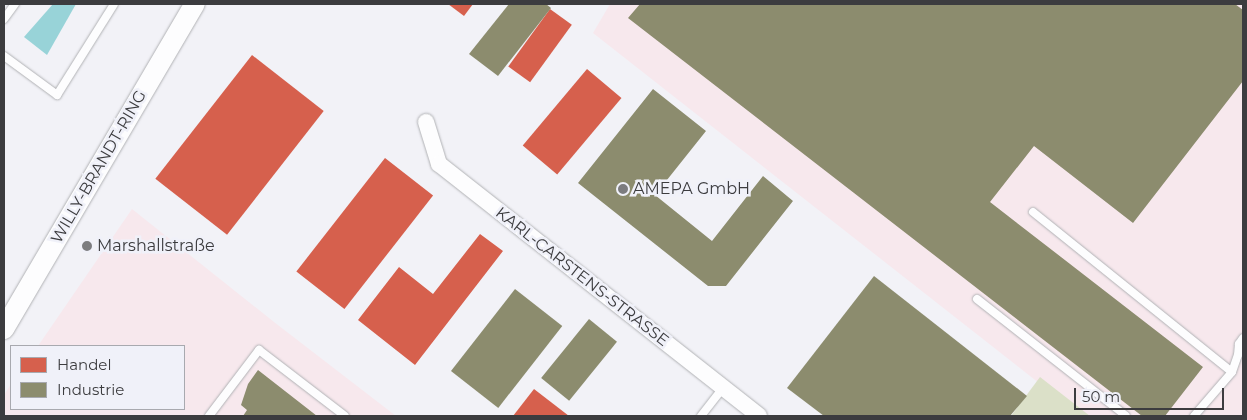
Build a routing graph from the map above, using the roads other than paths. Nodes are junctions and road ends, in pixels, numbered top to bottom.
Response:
1 (15, 4) edge
2 (114, 4) edge
3 (195, 4) edge
4 (4, 18) edge
5 (4, 56) edge
6 (426, 122) dead end
7 (1033, 212) dead end
8 (977, 299) dead end
9 (4, 330) edge
10 (1243, 338) edge
11 (1232, 372) junction
12 (723, 388) junction
13 (209, 416) edge
14 (344, 416) edge
15 (701, 416) edge
16 (759, 416) edge
17 (1126, 416) edge
18 (1194, 416) edge

1 - 4 lane
2 - 5 lane
3 - 9 street, WILLY-BRANDT-RING
6 - 12 street, KARL-CARSTENS-STRASSE
7 - 11 lane
8 - 17 lane
10 - 11 lane
11 - 18 lane
12 - 15 lane
12 - 16 street, KARL-CARSTENS-STRASSE
13 - 14 lane

